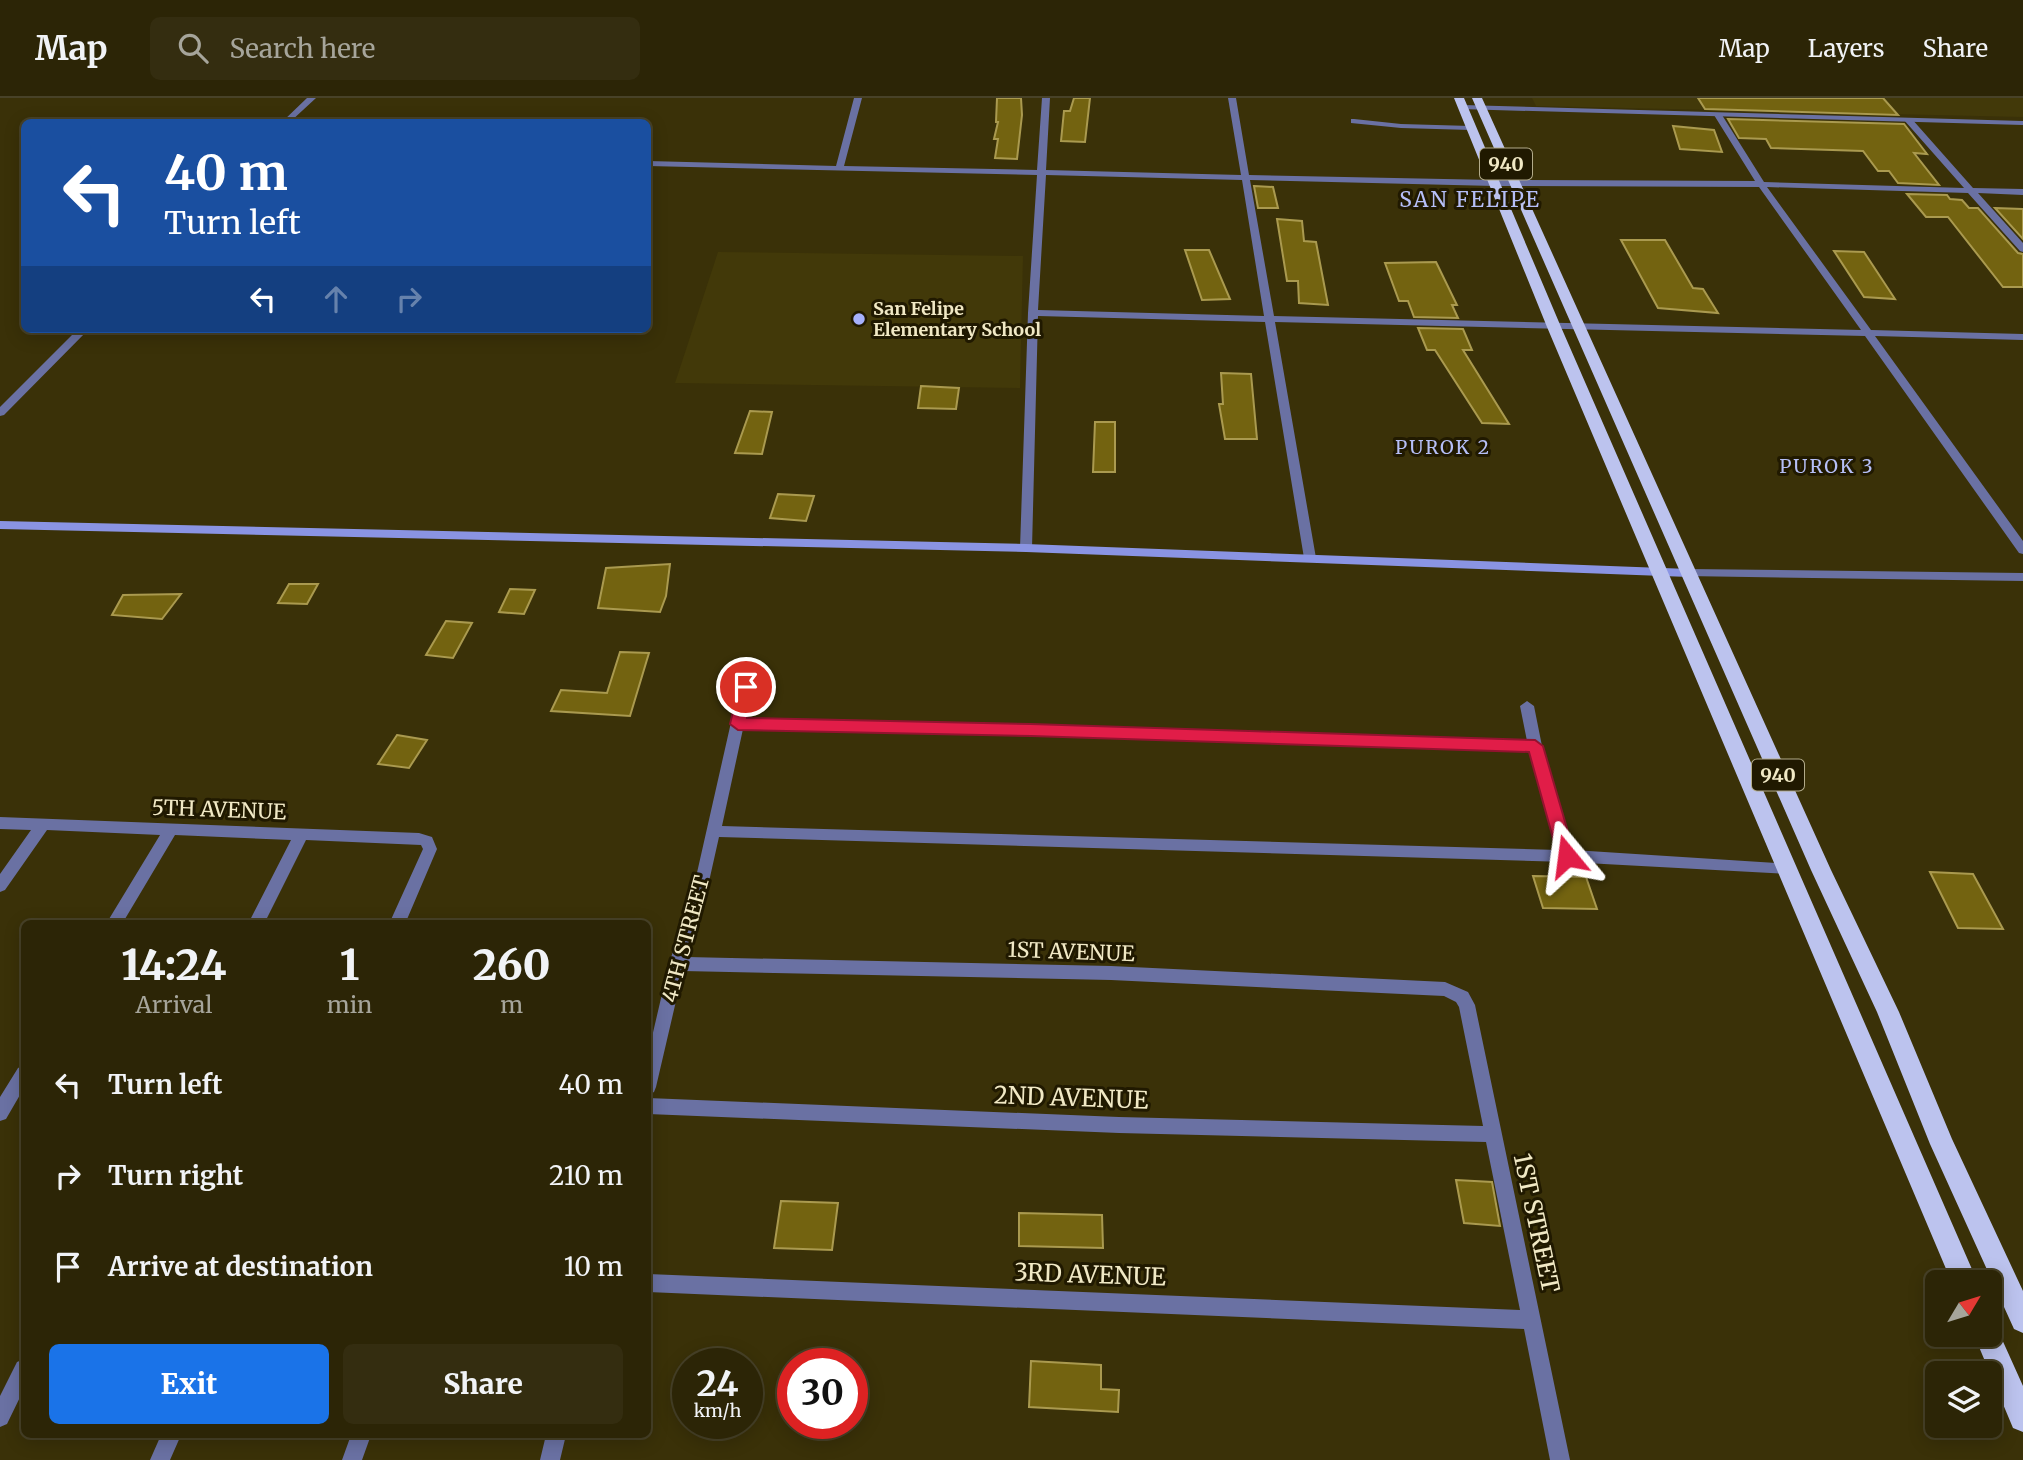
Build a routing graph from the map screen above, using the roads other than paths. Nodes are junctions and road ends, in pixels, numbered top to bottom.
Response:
1 (312, 98) edge
2 (858, 98) edge
3 (1046, 98) edge
4 (1232, 98) edge
5 (1461, 103) edge
6 (1479, 103) edge
7 (1718, 115) junction
8 (289, 119) edge
9 (1908, 120) junction
10 (1354, 121) dead end
11 (2023, 123) edge
12 (1472, 128) junction
13 (651, 164) edge
14 (840, 167) junction
15 (1042, 172) junction
16 (1244, 176) junction
17 (1494, 183) junction
18 (1514, 183) junction
19 (1761, 184) junction
20 (1970, 190) junction
21 (2023, 192) edge
22 (2023, 249) edge
23 (1033, 313) junction
24 (1269, 319) junction
25 (1554, 327) junction
26 (1579, 328) junction
27 (1869, 332) junction
28 (80, 333) edge
29 (2023, 337) edge
30 (0, 413) edge
31 (0, 525) edge
32 (1026, 548) junction
33 (2023, 550) edge
34 (1311, 558) junction
35 (1661, 573) junction
36 (1689, 573) junction
37 (2023, 577) edge
38 (746, 687) dead end
39 (1527, 706) dead end
40 (738, 724) junction
41 (1535, 746) junction
42 (0, 823) edge
43 (42, 826) junction
44 (171, 829) junction
45 (713, 831) junction
46 (302, 833) junction
47 (1567, 856) junction
48 (1787, 868) junction
49 (0, 886) edge
50 (116, 920) edge
51 (258, 920) edge
52 (399, 920) edge
53 (677, 964) junction
54 (1462, 997) joint
55 (651, 1074) edge
56 (21, 1078) edge
57 (651, 1107) edge
58 (0, 1113) edge
59 (1493, 1134) junction
60 (1959, 1270) edge
61 (651, 1283) edge
62 (1531, 1320) junction
63 (2023, 1320) edge
64 (1993, 1348) edge
65 (21, 1375) edge
66 (0, 1417) edge
67 (2023, 1418) edge
68 (170, 1438) edge
69 (360, 1438) edge
70 (555, 1438) edge
71 (160, 1460) edge
72 (352, 1460) edge
73 (550, 1460) edge
74 (1560, 1460) edge

1 - 8 street
2 - 14 street
3 - 15 street
4 - 16 street
5 - 6 street
5 - 12 highway, 940
6 - 7 street
6 - 18 highway, 940
7 - 9 street
7 - 19 street
9 - 11 street
9 - 20 street
10 - 12 street
12 - 17 highway, 940
13 - 14 street
14 - 15 street
15 - 16 street
15 - 23 street
16 - 17 street
16 - 24 street
17 - 18 street
17 - 25 highway, 940
18 - 19 street
18 - 26 highway, 940
19 - 20 street
19 - 27 street
20 - 21 street
20 - 22 street
23 - 24 street
23 - 32 street
24 - 25 street
24 - 34 street
25 - 26 street
25 - 35 highway, 940
26 - 27 street
26 - 36 highway, 940
27 - 29 street
27 - 33 street
28 - 30 street
31 - 32 main road
32 - 34 main road
34 - 35 main road
35 - 36 main road
35 - 48 highway, 940
36 - 37 street
36 - 63 highway, 940
38 - 40 street, 4TH STREET
39 - 41 street
40 - 41 street
40 - 45 street, 4TH STREET
41 - 47 street
42 - 43 street, 5TH AVENUE
43 - 44 street, 5TH AVENUE
43 - 49 street
44 - 46 street, 5TH AVENUE
44 - 50 street
45 - 47 street
45 - 53 street, 4TH STREET
46 - 51 street
46 - 52 street, 5TH AVENUE
47 - 48 street
48 - 60 highway, 940
53 - 54 street, 1ST AVENUE
53 - 55 street, 4TH STREET
54 - 59 street, 1ST STREET
56 - 58 street
57 - 59 street, 2ND AVENUE
59 - 62 street, 1ST STREET
61 - 62 street, 3RD AVENUE
62 - 74 street, 1ST STREET
64 - 67 highway
65 - 66 street
68 - 71 street
69 - 72 street
70 - 73 street

